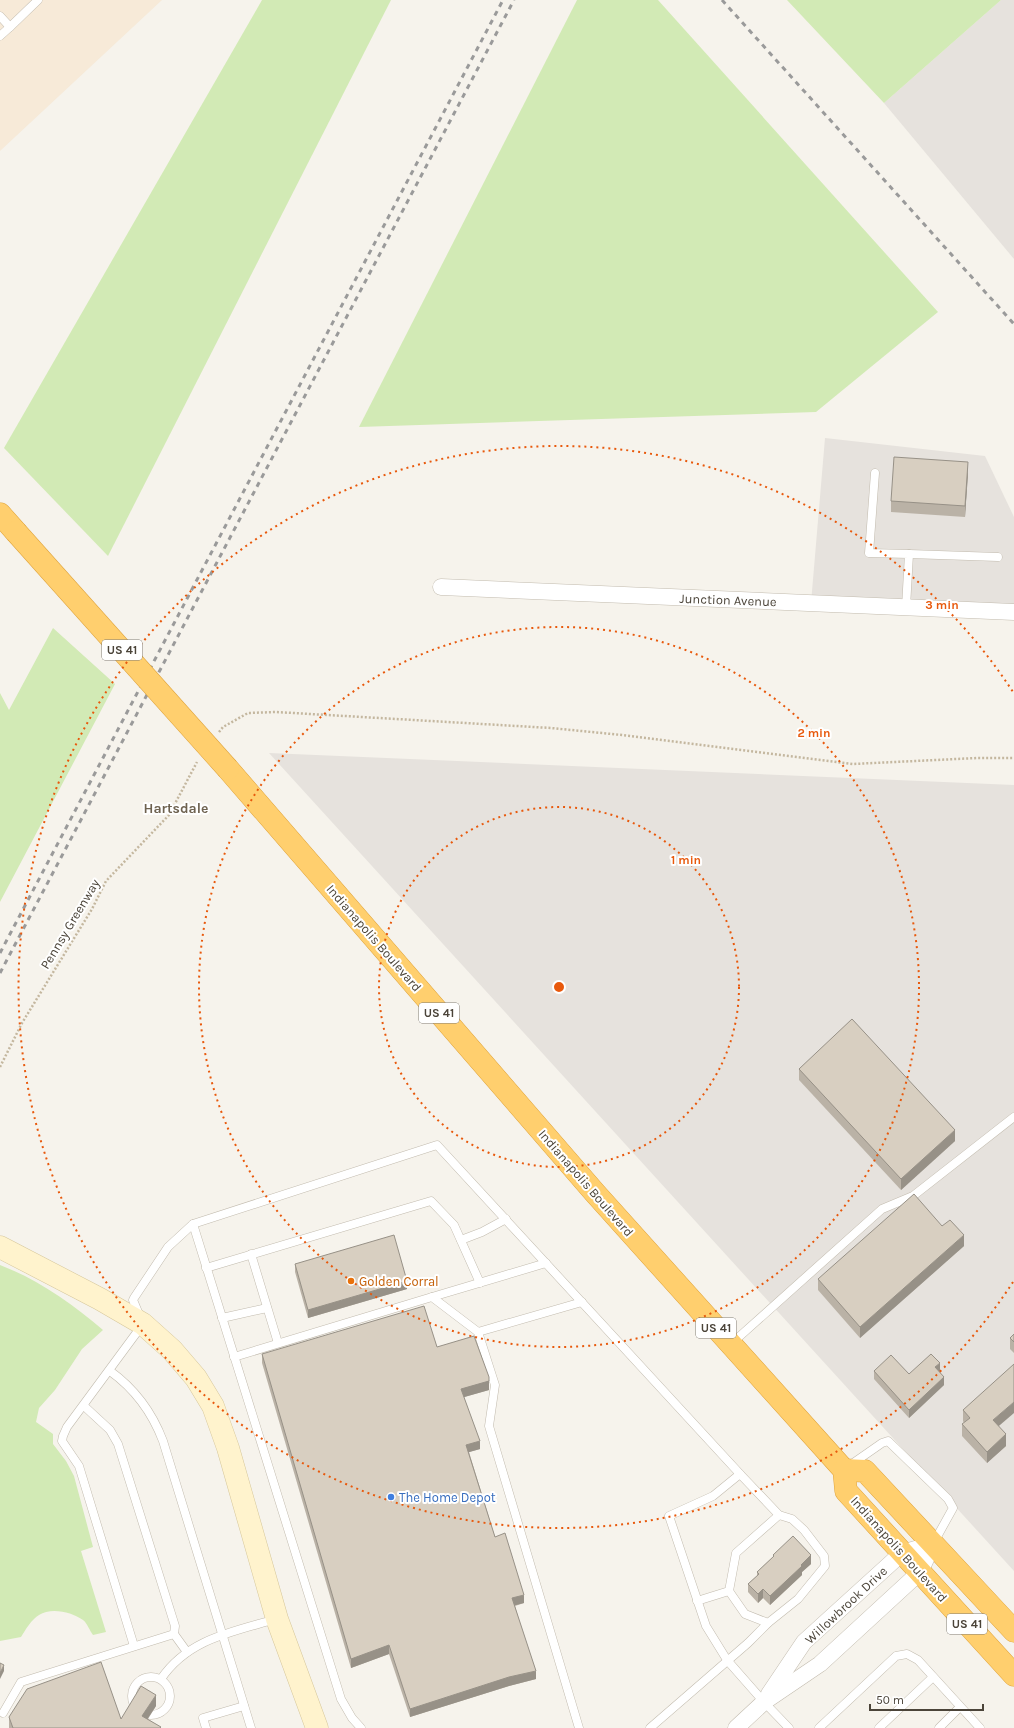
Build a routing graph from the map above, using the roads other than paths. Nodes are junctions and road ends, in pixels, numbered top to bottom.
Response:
1 (38, 0) edge
2 (0, 16) edge
3 (10, 27) junction
4 (0, 36) edge
5 (875, 473) dead end
6 (0, 514) edge
7 (909, 554) junction
8 (998, 557) dead end
9 (441, 587) dead end
10 (906, 607) junction
11 (1014, 612) edge
12 (1014, 1117) edge
13 (506, 1219) junction
14 (193, 1224) junction
15 (461, 1240) junction
16 (0, 1247) edge
17 (251, 1254) junction
18 (546, 1263) junction
19 (206, 1268) junction
20 (480, 1283) junction
21 (432, 1297) junction
22 (582, 1302) junction
23 (267, 1308) junction
24 (222, 1318) junction
25 (143, 1324) junction
26 (478, 1332) junction
27 (278, 1343) junction
28 (731, 1345) junction
29 (234, 1357) junction
30 (110, 1371) junction
31 (84, 1406) junction
32 (844, 1470) junction
33 (740, 1474) junction
34 (779, 1516) junction
35 (933, 1544) junction
36 (902, 1553) junction
37 (920, 1572) junction
38 (729, 1592) junction
39 (697, 1601) junction
40 (277, 1619) junction
41 (768, 1623) junction
42 (1014, 1631) edge
43 (174, 1634) junction
44 (222, 1635) junction
45 (134, 1646) junction
46 (186, 1652) junction
47 (727, 1660) junction
48 (1014, 1675) edge
49 (933, 1677) junction
50 (161, 1679) junction
51 (764, 1702) junction
52 (244, 1706) junction
53 (960, 1707) junction
54 (3, 1713) dead end
55 (206, 1728) edge
56 (251, 1728) edge
57 (317, 1728) edge
58 (361, 1728) edge
59 (579, 1728) edge
60 (650, 1728) edge
61 (736, 1728) edge
62 (788, 1728) edge
63 (819, 1728) edge
64 (879, 1728) edge
65 (939, 1728) edge
66 (980, 1728) edge

1 - 3 lane
2 - 3 lane
3 - 4 lane
5 - 7 lane
6 - 28 highway, Indianapolis Boulevard / US 41, bridge
7 - 8 lane
7 - 10 lane
9 - 10 street, Junction Avenue
10 - 11 street, Junction Avenue
12 - 28 lane
13 - 14 lane
13 - 15 lane
13 - 18 lane
14 - 19 lane
14 - 25 lane
15 - 17 lane
15 - 20 lane
16 - 25 street
17 - 19 lane
17 - 23 lane
18 - 20 lane
18 - 22 lane
19 - 24 lane
20 - 21 lane
21 - 26 lane
21 - 27 lane
22 - 26 lane
22 - 33 lane
23 - 24 lane
23 - 27 lane
24 - 29 lane
25 - 30 lane
25 - 40 street
26 - 59 lane
27 - 29 lane
28 - 32 highway, Indianapolis Boulevard / US 41
29 - 58 lane
30 - 31 lane
30 - 44 lane
31 - 43 lane
31 - 45 lane
32 - 35 highway, US 41
32 - 35 lane
32 - 36 highway, Indianapolis Boulevard / US 41
33 - 34 lane
33 - 39 lane
34 - 38 lane
34 - 41 lane
35 - 36 street, Willowbrook Drive
35 - 37 street, Willowbrook Drive
35 - 42 highway, US 41
36 - 37 highway, Indianapolis Boulevard / US 41
36 - 51 street, Willowbrook Drive
37 - 48 highway, Indianapolis Boulevard / US 41
37 - 51 street, Willowbrook Drive
38 - 39 lane
38 - 41 lane
39 - 47 lane
40 - 44 lane
40 - 57 street
41 - 47 lane
43 - 45 lane
43 - 46 lane
44 - 46 lane
44 - 52 lane
45 - 54 lane
46 - 50 lane
47 - 51 lane
47 - 60 lane
49 - 53 lane
49 - 63 lane
49 - 64 lane
50 - 50 lane
51 - 61 street, Willowbrook Drive
51 - 62 lane
52 - 55 lane
52 - 56 lane
53 - 65 lane
53 - 66 lane

